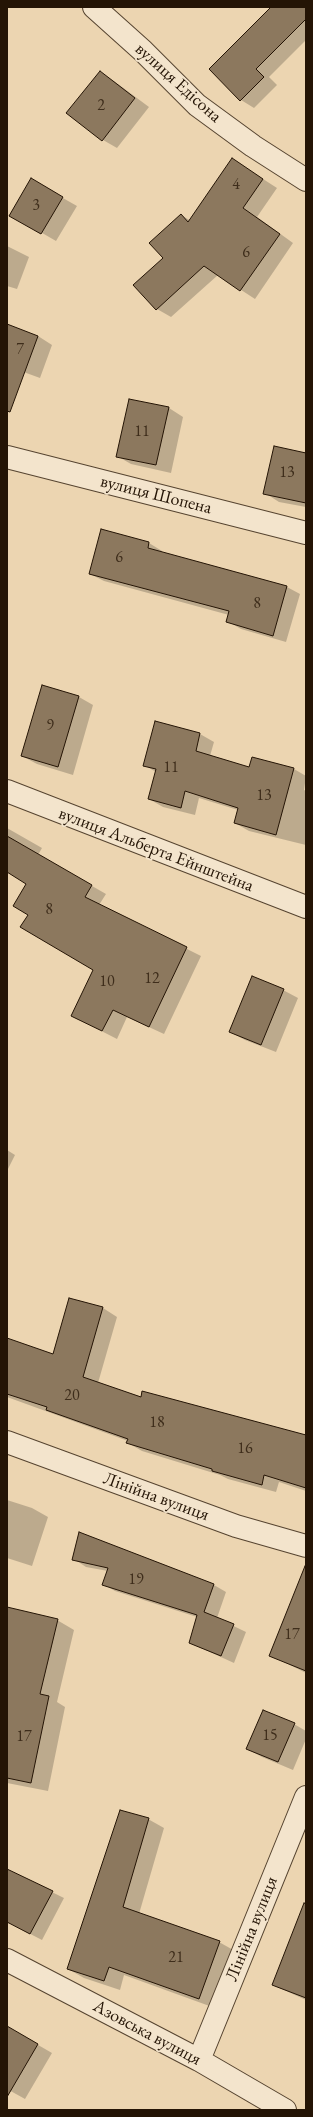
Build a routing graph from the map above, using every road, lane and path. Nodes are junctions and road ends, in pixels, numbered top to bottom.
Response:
1 (94, 7) edge
2 (306, 180) edge
3 (7, 457) edge
4 (306, 533) edge
5 (7, 791) edge
6 (306, 908) edge
7 (7, 1442) edge
8 (306, 1546) edge
9 (306, 1798) edge
10 (7, 1960) edge
11 (199, 2060) junction
12 (285, 2110) edge

1 - 2 street, вулиця Едісона
3 - 4 street, вулиця Шопена
5 - 6 street, вулиця Альберта Ейнштейна
7 - 8 street, Лінійна вулиця
9 - 11 street, Лінійна вулиця
10 - 11 street, Азовська вулиця
11 - 12 street, Азовська вулиця

